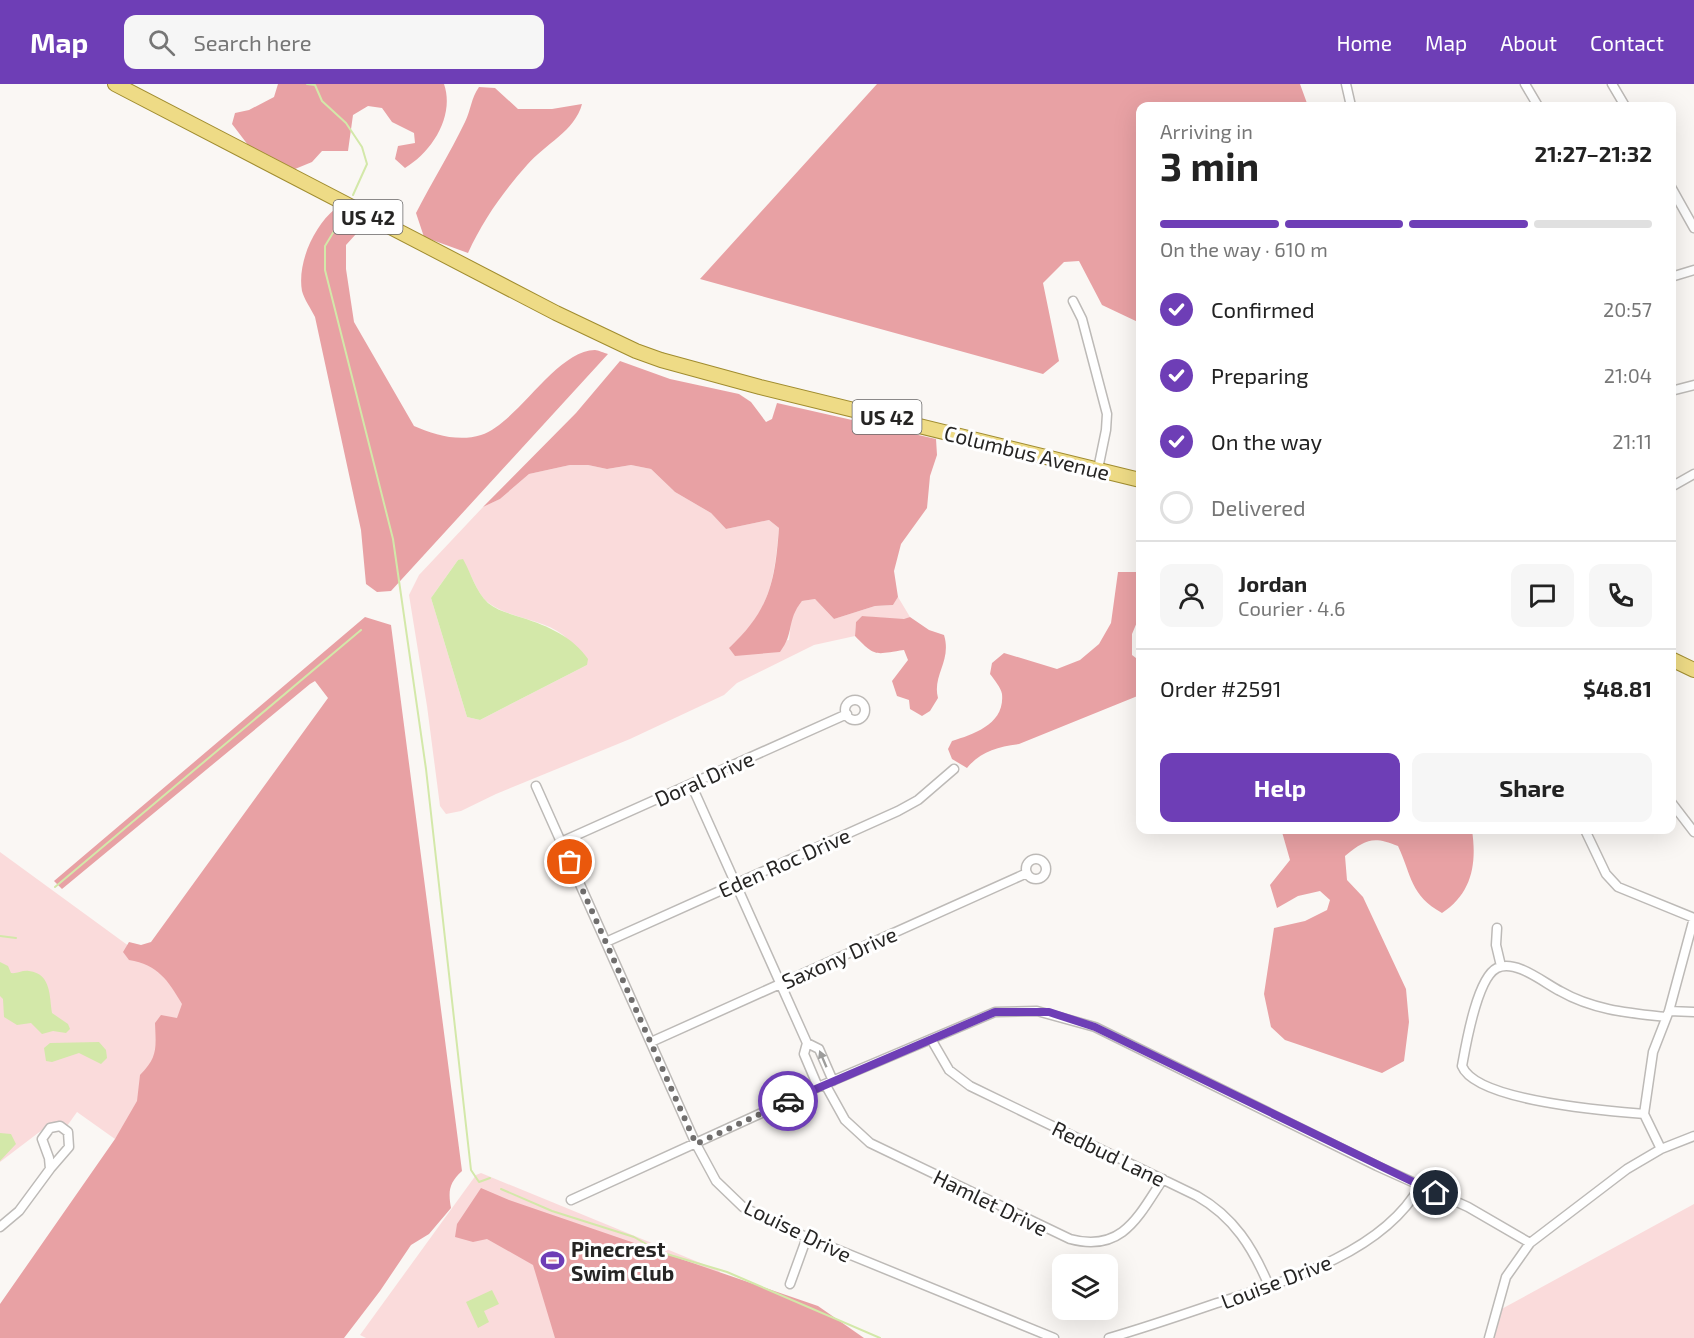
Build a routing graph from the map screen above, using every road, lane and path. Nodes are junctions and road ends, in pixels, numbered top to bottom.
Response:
1 (115, 84) edge
2 (1346, 84) edge
3 (1525, 84) edge
4 (1612, 84) edge
5 (1350, 102) edge
6 (1536, 102) edge
7 (1623, 102) edge
8 (1676, 196) edge
9 (1694, 228) edge
10 (1694, 270) edge
11 (1676, 275) edge
12 (1073, 301) dead end
13 (1694, 386) edge
14 (1676, 390) edge
15 (1098, 469) junction
16 (1694, 474) edge
17 (1136, 479) edge
18 (1676, 484) edge
19 (1676, 661) edge
20 (1694, 670) edge
21 (847, 714) dead end
22 (954, 769) dead end
23 (691, 784) junction
24 (537, 786) dead end
25 (1676, 809) edge
26 (1694, 832) edge
27 (1587, 834) edge
28 (561, 842) junction
29 (1027, 873) dead end
30 (736, 883) junction
31 (1694, 918) edge
32 (1497, 928) dead end
33 (606, 942) junction
34 (1501, 966) junction
35 (781, 984) junction
36 (1694, 1012) edge
37 (1668, 1014) junction
38 (931, 1039) junction
39 (651, 1042) junction
40 (807, 1043) junction
41 (825, 1084) junction
42 (1644, 1114) junction
43 (1694, 1136) edge
44 (696, 1144) junction
45 (1661, 1149) junction
46 (50, 1169) junction
47 (1163, 1179) junction
48 (1420, 1186) junction
49 (571, 1200) dead end
50 (0, 1227) edge
51 (807, 1238) junction
52 (1530, 1243) junction
53 (790, 1284) dead end
54 (1269, 1286) junction
55 (1054, 1338) edge
56 (1109, 1338) edge
57 (1489, 1338) edge

1 - 15 main road, Columbus Avenue / US 42
2 - 5 street
3 - 6 street
4 - 7 street
8 - 9 street
10 - 11 street
12 - 15 street
13 - 14 street
15 - 17 main road, Columbus Avenue / US 42
16 - 18 street
19 - 20 main road
21 - 23 street, Doral Drive
22 - 30 street, Eden Roc Drive
23 - 28 street, Doral Drive
23 - 30 street, Hamlet Drive
24 - 28 street, Louise Drive
25 - 26 street
27 - 31 street
28 - 33 street, Louise Drive
29 - 35 street, Saxony Drive
30 - 33 street, Eden Roc Drive
30 - 35 street, Hamlet Drive
31 - 37 street
32 - 34 street
33 - 39 street, Louise Drive
34 - 37 street
34 - 42 street
35 - 39 street, Saxony Drive
35 - 40 street, Hamlet Drive
36 - 37 street
37 - 42 street
38 - 41 street
38 - 47 street, Redbud Lane
38 - 48 street
39 - 44 street, Louise Drive
40 - 41 street, Hamlet Drive
41 -> 40 street, Hamlet Drive
41 - 44 street
41 - 47 street, Hamlet Drive
42 - 45 street
43 - 45 street
44 - 49 street
44 - 51 street, Louise Drive
45 - 52 street
46 - 46 street
46 - 50 street
47 - 54 street, Redbud Lane
48 - 52 street
48 - 54 street, Louise Drive
51 - 53 street
51 - 55 street, Louise Drive
52 - 57 street
54 - 56 street, Louise Drive

